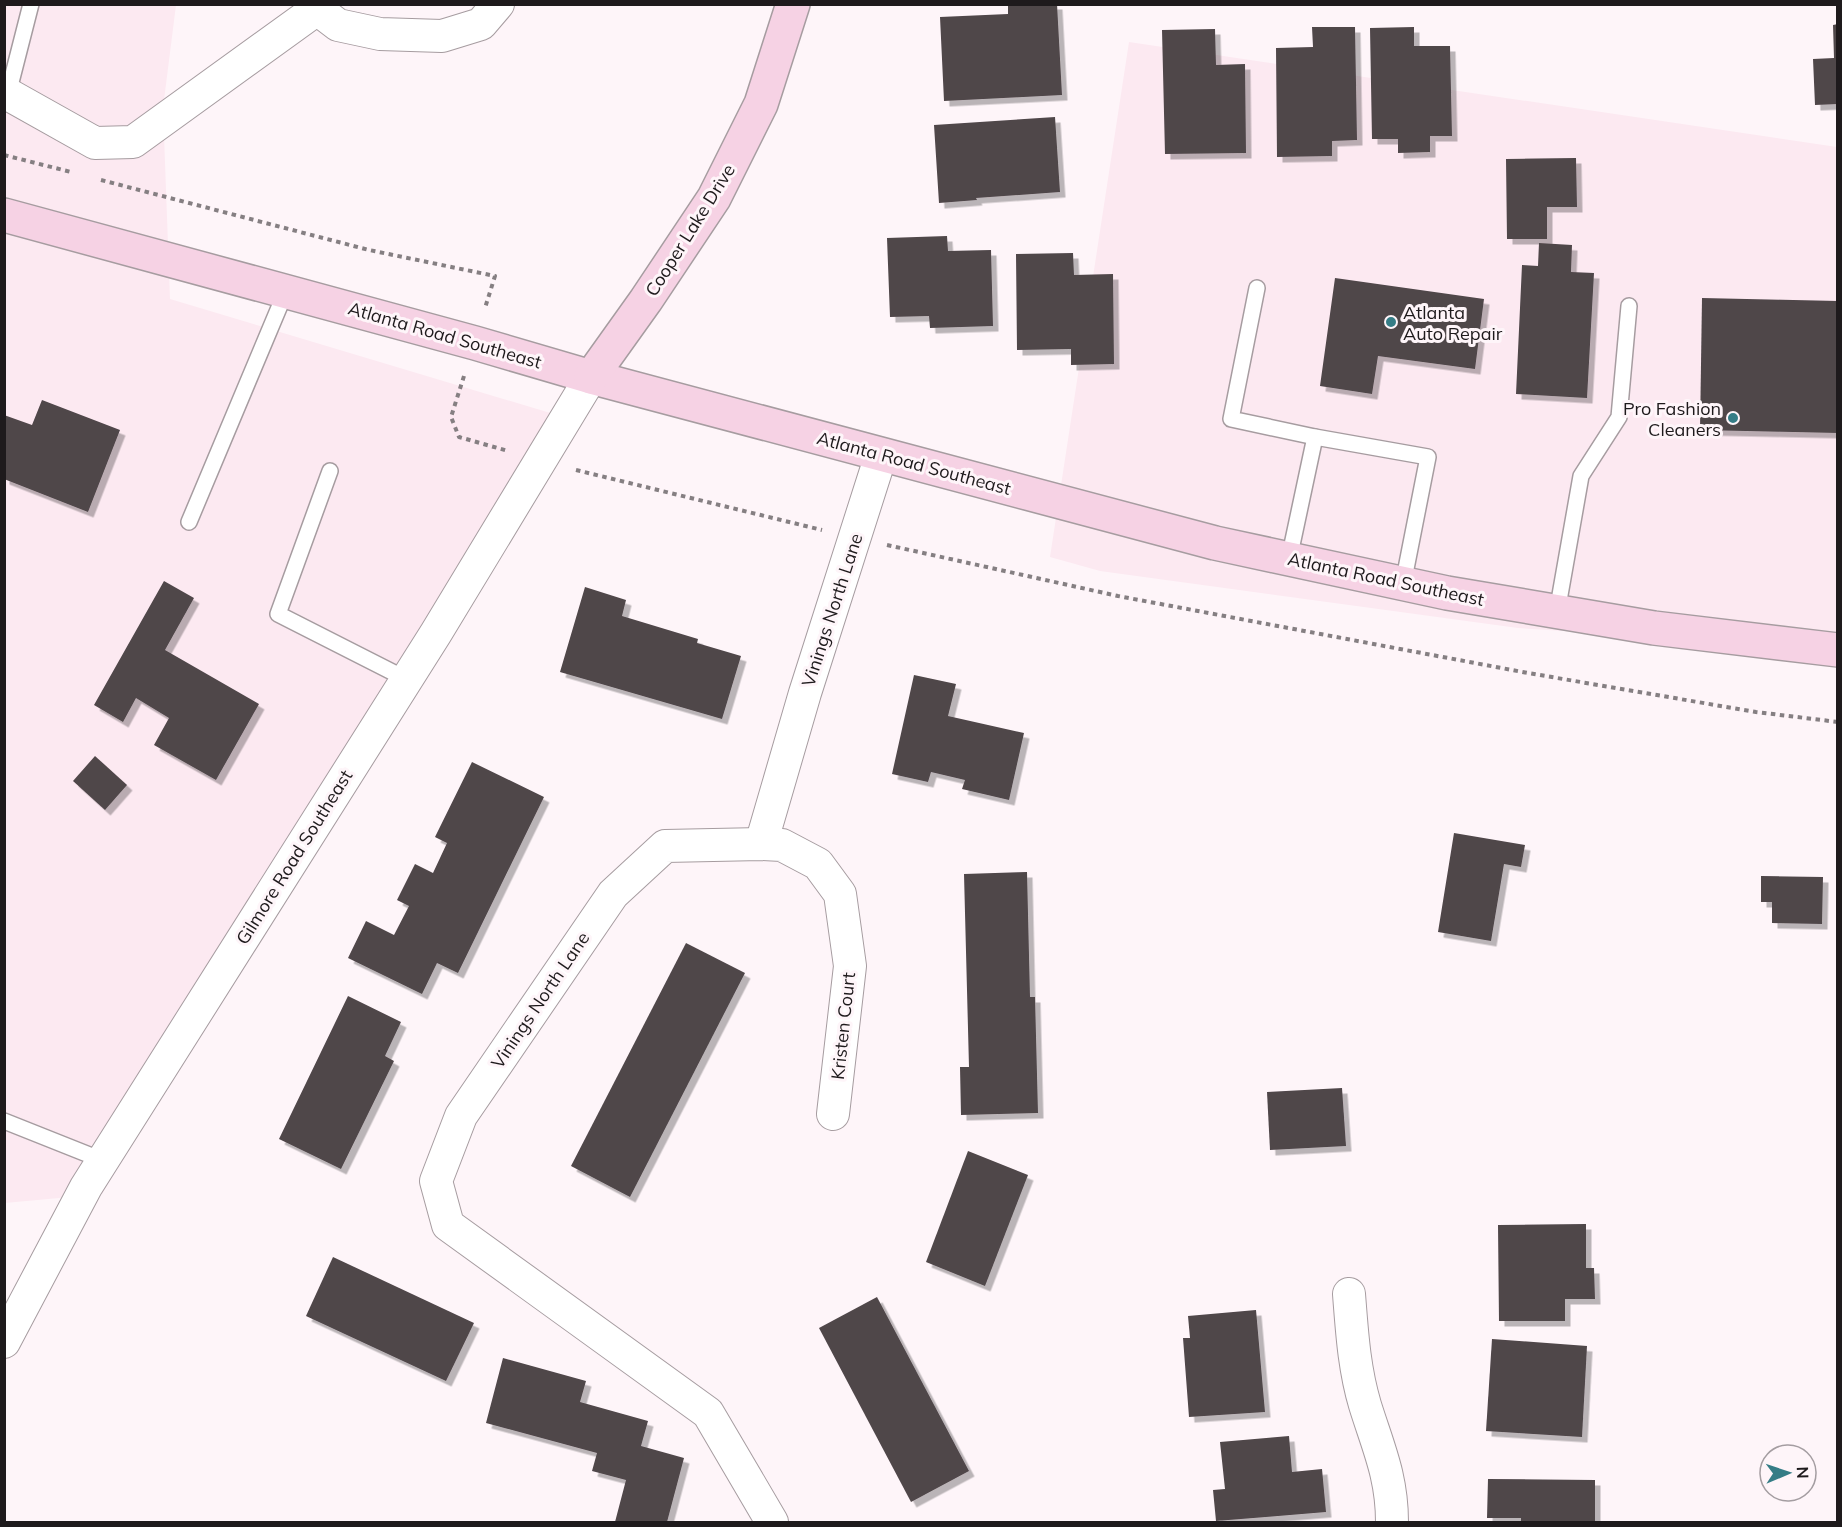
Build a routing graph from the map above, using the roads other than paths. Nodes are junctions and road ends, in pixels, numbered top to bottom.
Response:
1 (31, 4) edge
2 (498, 4) edge
3 (793, 4) edge
4 (316, 7) edge
5 (6, 93) edge
6 (4, 215) edge
7 (1257, 288) dead end
8 (286, 291) junction
9 (1629, 306) dead end
10 (591, 377) junction
11 (1315, 437) junction
12 (881, 455) junction
13 (330, 471) dead end
14 (189, 522) dead end
15 (1289, 559) junction
16 (1403, 584) junction
17 (1557, 612) junction
18 (1838, 650) edge
19 (406, 679) junction
20 (761, 843) junction
21 (833, 1114) dead end
22 (4, 1121) edge
23 (102, 1160) junction
24 (1349, 1294) dead end
25 (4, 1342) edge
26 (772, 1522) edge
27 (1392, 1522) edge

1 - 5 lane
2 - 4 street
3 - 10 main road, Cooper Lake Drive
4 - 5 street
6 - 8 main road, Atlanta Road Southeast
7 - 11 lane
8 - 10 main road, Atlanta Road Southeast
8 - 14 lane
9 - 17 lane
10 - 12 main road, Atlanta Road Southeast
10 - 19 street, Gilmore Road Southeast
11 - 15 lane
11 - 16 lane
12 - 15 main road, Atlanta Road Southeast
12 - 20 street, Vinings North Lane
13 - 19 lane
15 - 16 main road, Atlanta Road Southeast
16 - 17 main road, Atlanta Road Southeast
17 - 18 main road, Atlanta Road Southeast
19 - 23 street, Gilmore Road Southeast
20 - 21 street, Kristen Court
20 - 26 street, Vinings North Lane
22 - 23 lane
23 - 25 street, Gilmore Road Southeast
24 - 27 street

